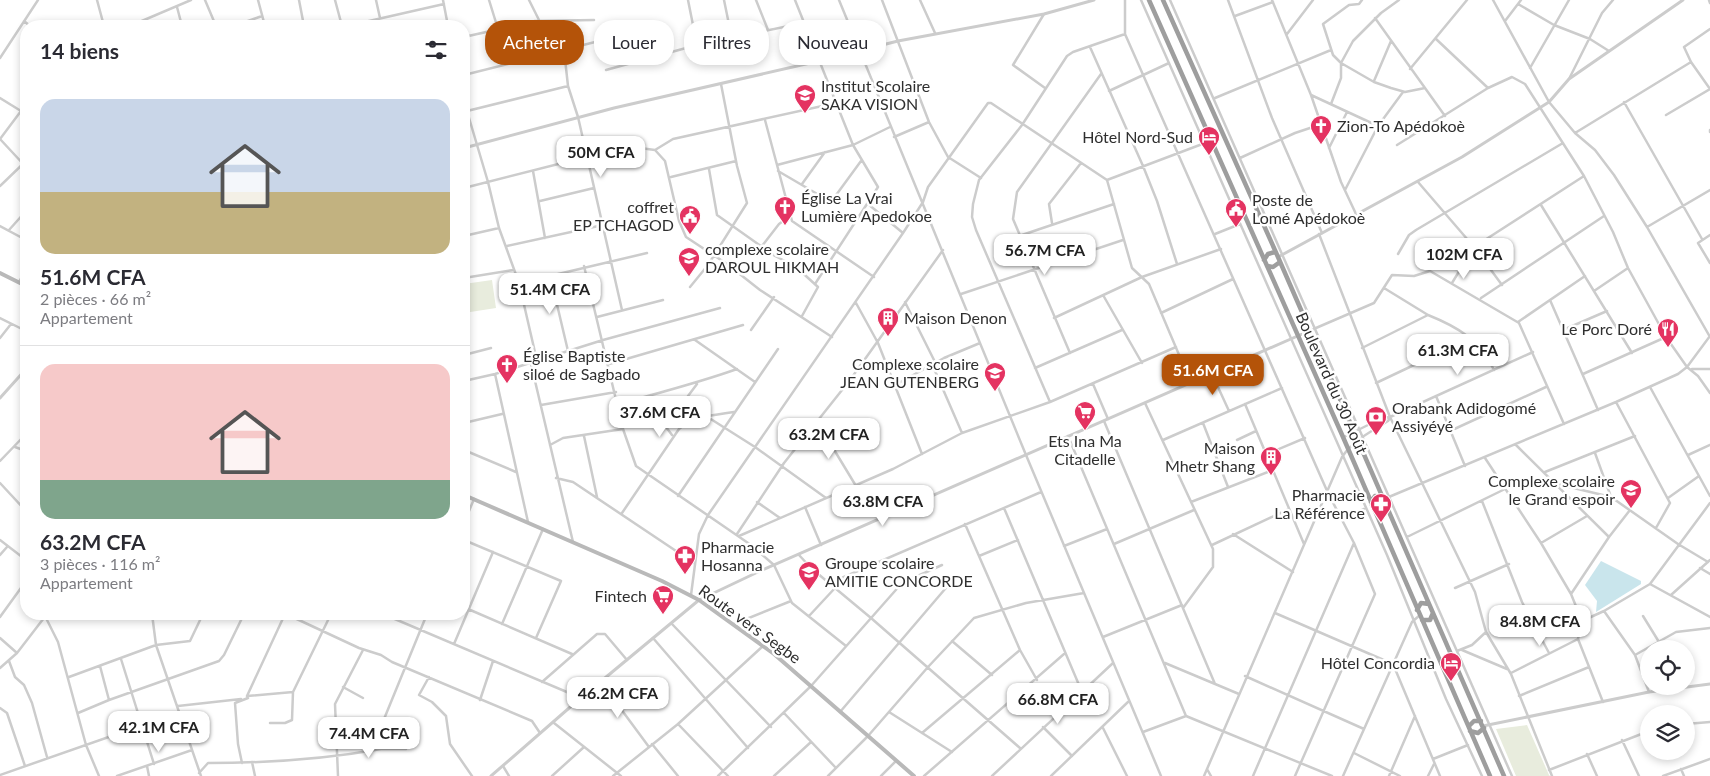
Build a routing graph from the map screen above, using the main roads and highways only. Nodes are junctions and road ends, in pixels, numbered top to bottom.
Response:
1 (1150, 0) edge
2 (1163, 0) edge
3 (1279, 256) junction
4 (1264, 260) junction
5 (1267, 266) junction
6 (0, 273) edge
7 (20, 283) edge
8 (470, 497) edge
9 (1383, 499) junction
10 (1372, 504) junction
11 (1429, 604) junction
12 (1417, 610) junction
13 (1433, 613) junction
14 (1420, 617) junction
15 (1482, 725) junction
16 (1470, 728) junction
17 (914, 776) edge
18 (1490, 776) edge
19 (1504, 776) edge

1 - 4 highway, Boulevard du 30 Août
2 - 3 highway, Boulevard du 30 Août
3 - 4 highway
3 - 5 highway
3 - 9 highway, Boulevard du 30 Août
4 - 5 highway, Boulevard du 30 Août
5 - 10 highway, Boulevard du 30 Août
6 - 7 main road
8 - 17 main road, Route vers Segbe
9 - 10 highway
9 - 10 highway
9 - 11 highway, Boulevard du 30 Août
10 - 12 highway, Boulevard du 30 Août
11 - 12 highway
11 - 13 highway, Boulevard du 30 Août
12 - 14 highway, Boulevard du 30 Août
13 - 14 highway
13 - 15 highway, Boulevard du 30 Août
14 - 16 highway, Boulevard du 30 Août
15 - 16 highway
15 - 16 highway
15 - 19 highway, Boulevard du 30 Août
16 - 18 highway, Boulevard du 30 Août

